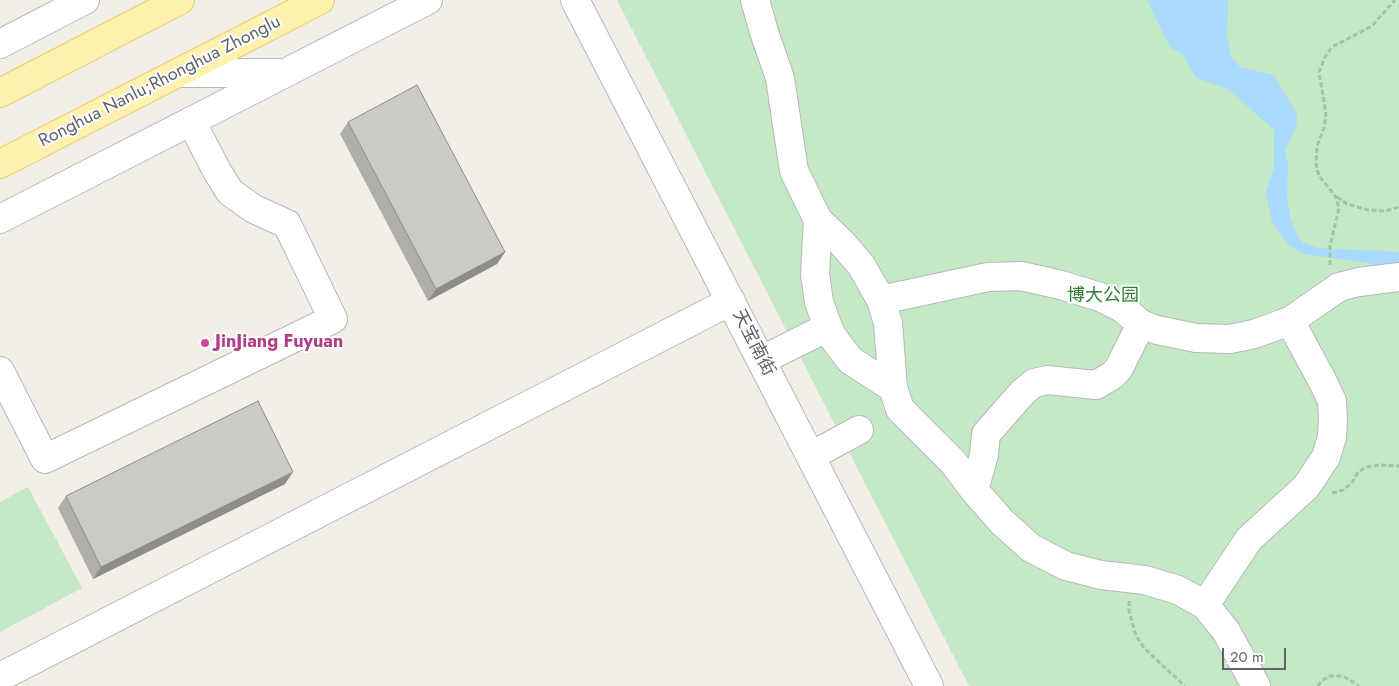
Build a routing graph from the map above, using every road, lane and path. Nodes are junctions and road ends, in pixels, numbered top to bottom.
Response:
1 (85, 0) edge
2 (180, 0) edge
3 (320, 0) edge
4 (428, 0) edge
5 (575, 0) edge
6 (755, 0) edge
7 (1396, 0) edge
8 (0, 44) edge
9 (179, 73) junction
10 (285, 73) junction
11 (0, 93) edge
12 (191, 121) junction
13 (0, 164) edge
14 (1336, 197) junction
15 (1399, 207) edge
16 (0, 219) edge
17 (818, 220) junction
18 (1329, 261) dead end
19 (1398, 277) edge
20 (881, 300) junction
21 (731, 301) junction
22 (1290, 321) junction
23 (1141, 324) junction
24 (828, 327) junction
25 (762, 360) junction
26 (0, 370) edge
27 (894, 403) junction
28 (859, 430) dead end
29 (811, 456) junction
30 (1399, 466) edge
31 (1306, 487) junction
32 (974, 490) junction
33 (1129, 578) junction
34 (1205, 605) junction
35 (0, 677) edge
36 (929, 686) edge
37 (1185, 686) edge
38 (1256, 686) edge
39 (1318, 686) edge
40 (1358, 686) edge

1 - 8 street
2 - 11 main road
3 - 9 main road, Ronghua Nanlu;Rhonghua Zhonglu
4 - 10 street
5 - 21 street, 天宝南街
6 - 17 street
7 - 14 path
9 - 10 street
9 - 13 main road, Ronghua Nanlu;Rhonghua Zhonglu
10 - 12 street
12 - 16 street
12 - 26 street
14 - 15 path
14 - 18 path
17 - 20 street
17 - 24 street
19 - 22 street
20 - 23 street
20 - 27 street
21 - 25 street, 天宝南街
21 - 35 street
22 - 23 street
22 - 31 street
23 - 32 street
24 - 25 street
24 - 27 street
25 - 29 street, 天宝南街
27 - 32 street
28 - 29 street
29 - 36 street, 天宝南街
30 - 31 path
31 - 34 street
32 - 33 street
33 - 34 street
33 - 37 path
34 - 38 street
39 - 40 path

